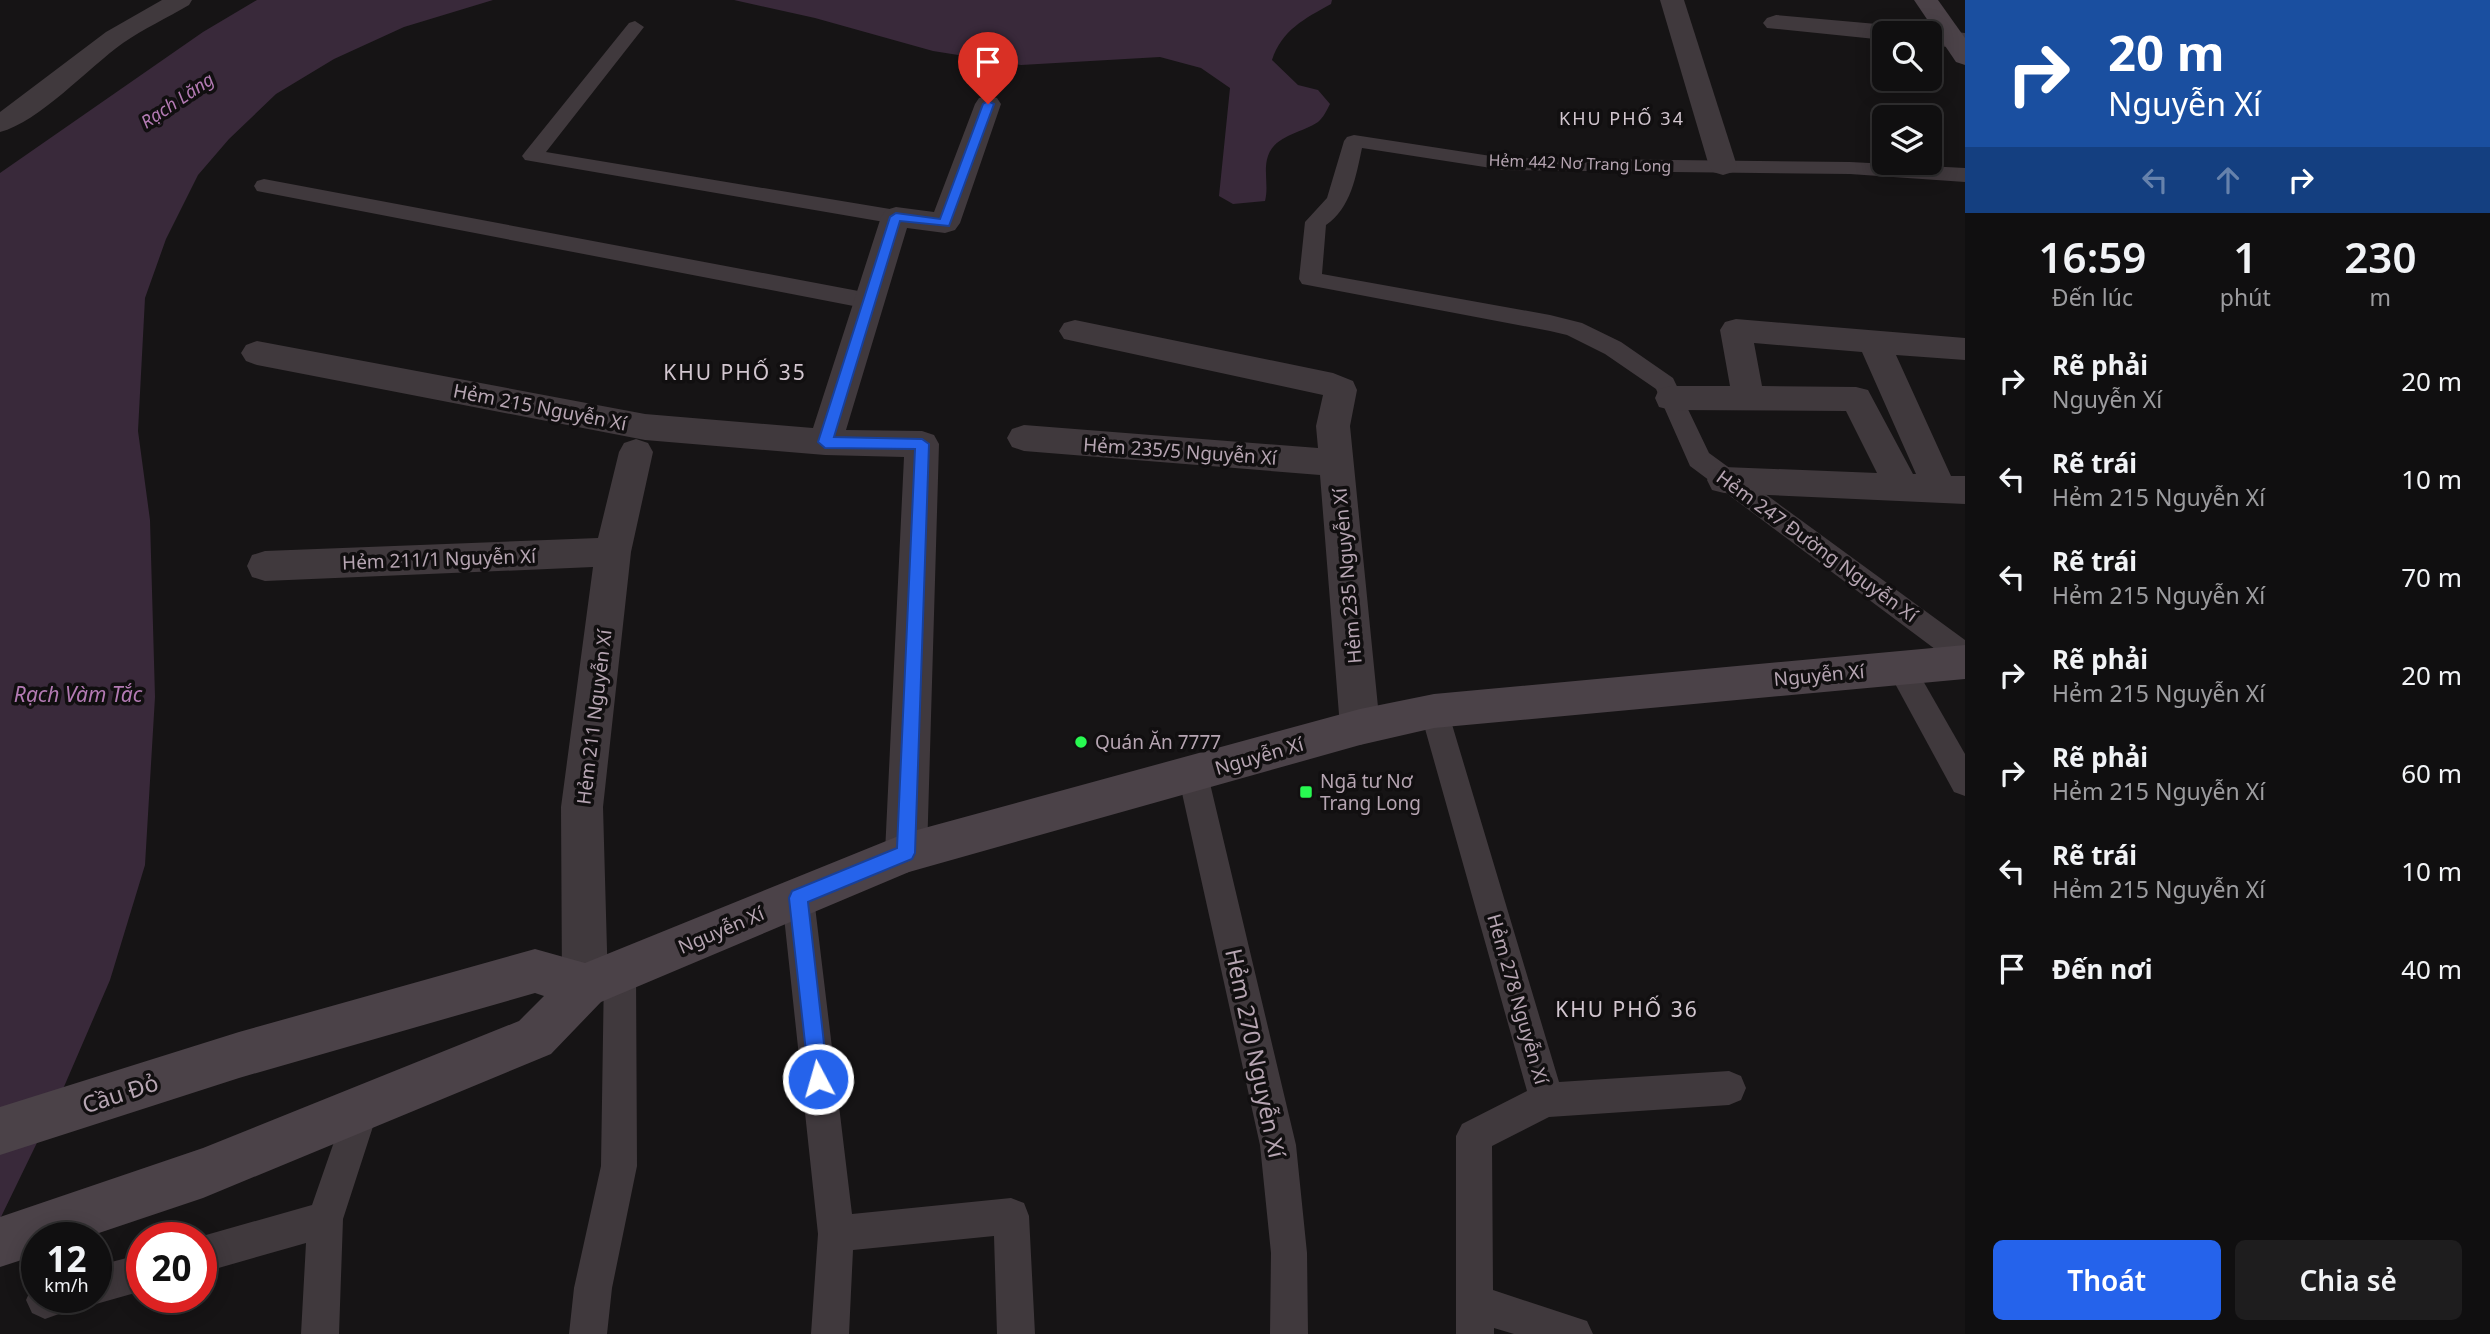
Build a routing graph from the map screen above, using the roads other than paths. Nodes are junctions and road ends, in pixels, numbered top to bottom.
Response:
1 (180, 0) edge
2 (1672, 0) edge
3 (1926, 0) edge
4 (1776, 23) dead end
5 (635, 27) dead end
6 (1872, 32) edge
7 (1953, 43) edge
8 (988, 104) dead end
9 (0, 124) edge
10 (1723, 166) junction
11 (1965, 175) edge
12 (264, 186) dead end
13 (896, 217) junction
14 (1310, 279) joint
15 (869, 301) junction
16 (1075, 331) dead end
17 (1874, 342) junction
18 (1965, 349) edge
19 (257, 353) dead end
20 (1671, 398) junction
21 (1748, 398) junction
22 (1024, 438) dead end
23 (825, 442) junction
24 (636, 452) dead end
25 (1337, 463) junction
26 (1724, 480) junction
27 (1902, 487) junction
28 (1953, 489) edge
29 (613, 552) junction
30 (265, 566) dead end
31 (1965, 656) edge
32 (1965, 662) edge
33 (1900, 667) junction
34 (1434, 711) junction
35 (1360, 727) junction
36 (1193, 775) junction
37 (1965, 782) edge
38 (906, 853) junction
39 (798, 898) junction
40 (603, 979) junction
41 (1729, 1087) dead end
42 (1547, 1100) junction
43 (362, 1108) junction
44 (0, 1131) edge
45 (326, 1219) junction
46 (836, 1234) junction
47 (0, 1242) edge
48 (217, 1250) edge
49 (1476, 1319) edge
50 (320, 1334) edge
51 (588, 1334) edge
52 (830, 1334) edge
53 (1016, 1334) edge
54 (1289, 1334) edge
55 (1574, 1334) edge

1 - 9 street
2 - 10 street
3 - 7 main road
4 - 6 street
5 - 13 lane
8 - 13 street
10 - 11 lane, Hẻm 442 Nơ Trang Long
10 - 14 lane, Hẻm 442 Nơ Trang Long
12 - 15 lane
13 - 15 street
14 - 20 lane, Hẻm 247 Đường Nguyễn Xí
15 - 23 street
16 - 25 street, Hẻm 235 Nguyễn Xí
17 - 18 street
17 - 21 street
17 - 28 street
19 - 23 street, Hẻm 215 Nguyễn Xí
20 - 21 street
20 - 26 lane, Hẻm 247 Đường Nguyễn Xí
21 - 27 street
22 - 25 street, Hẻm 235/5 Nguyễn Xí
23 - 38 street, Hẻm 215 Nguyễn Xí
24 - 29 street, Hẻm 211 Nguyễn Xí
25 - 35 street, Hẻm 235 Nguyễn Xí
26 - 27 street
26 - 31 lane, Hẻm 247 Đường Nguyễn Xí
27 - 28 street
29 - 30 street, Hẻm 211/1 Nguyễn Xí
29 - 40 street, Hẻm 211 Nguyễn Xí
32 - 33 main road, Nguyễn Xí
33 - 34 main road, Nguyễn Xí
33 - 37 lane
34 - 35 main road, Nguyễn Xí
34 - 42 lane, Hẻm 278 Nguyễn Xí
35 - 36 main road, Nguyễn Xí
36 - 38 main road, Nguyễn Xí
36 - 54 lane, Hẻm 270 Nguyễn Xí
38 - 39 main road, Nguyễn Xí
39 - 40 main road, Nguyễn Xí
39 - 46 lane
40 - 43 main road, Nguyễn Xí
40 - 44 main road, Cầu Đỏ
40 - 51 lane
41 - 42 lane
42 - 49 lane, Hẻm 278 Nguyễn Xí
43 - 45 lane
43 - 47 main road, Nguyễn Xí
45 - 48 lane
45 - 50 lane
46 - 52 lane
46 - 53 lane
49 - 55 lane

